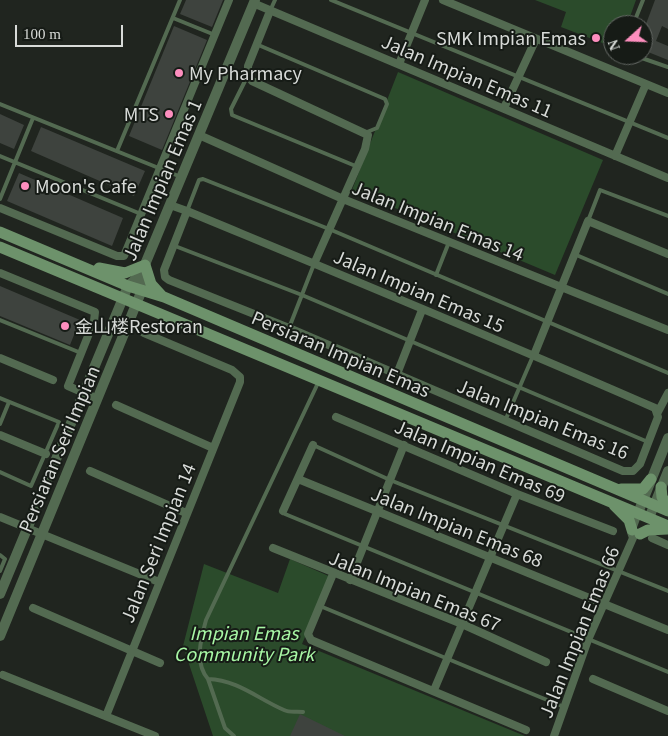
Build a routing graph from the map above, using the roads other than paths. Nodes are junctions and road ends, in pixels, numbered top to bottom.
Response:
1 (180, 0) edge
2 (229, 0) edge
3 (275, 0) edge
4 (331, 0) edge
5 (424, 0) edge
6 (443, 0) edge
7 (643, 0) edge
8 (254, 2) edge
9 (270, 10) junction
10 (637, 15) edge
11 (173, 18) junction
12 (411, 33) junction
13 (215, 35) junction
14 (536, 39) junction
15 (256, 44) junction
16 (653, 62) edge
17 (399, 64) junction
18 (668, 67) edge
19 (248, 76) junction
20 (518, 76) junction
21 (646, 84) junction
22 (668, 93) edge
23 (0, 104) edge
24 (504, 108) junction
25 (34, 118) junction
26 (629, 122) junction
27 (366, 132) junction
28 (199, 135) junction
29 (668, 138) edge
30 (117, 151) junction
31 (0, 156) edge
32 (615, 156) junction
33 (16, 162) junction
34 (358, 167) junction
35 (160, 168) junction
36 (182, 177) junction
37 (668, 178) edge
38 (0, 199) edge
39 (343, 199) junction
40 (170, 205) junction
41 (0, 208) edge
42 (187, 211) junction
43 (142, 214) junction
44 (668, 216) edge
45 (588, 221) junction
46 (329, 229) junction
47 (0, 232) edge
48 (449, 242) junction
49 (175, 246) junction
50 (0, 247) edge
51 (574, 254) junction
52 (668, 254) edge
53 (75, 263) junction
54 (314, 264) junction
55 (143, 269) junction
56 (0, 273) edge
57 (436, 275) junction
58 (128, 286) junction
59 (560, 287) junction
60 (142, 290) junction
61 (668, 294) edge
62 (302, 295) junction
63 (123, 297) junction
64 (164, 297) junction
65 (137, 302) junction
66 (422, 310) junction
67 (0, 320) edge
68 (548, 321) junction
69 (289, 328) junction
70 (668, 330) edge
71 (144, 333) dead end
72 (410, 340) junction
73 (81, 353) junction
74 (534, 354) junction
75 (0, 358) edge
76 (668, 373) edge
77 (397, 374) junction
78 (320, 379) junction
79 (53, 380) dead end
80 (520, 387) junction
81 (84, 393) junction
82 (668, 393) edge
83 (0, 398) edge
84 (98, 398) junction
85 (9, 402) junction
86 (116, 405) dead end
87 (656, 410) junction
88 (336, 417) dead end
89 (505, 421) junction
90 (0, 424) edge
91 (66, 434) junction
92 (0, 435) edge
93 (668, 438) edge
94 (81, 440) junction
95 (648, 442) junction
96 (313, 445) joint
97 (404, 445) junction
98 (213, 448) junction
99 (46, 454) junction
100 (55, 462) junction
101 (69, 468) junction
102 (668, 470) edge
103 (90, 471) dead end
104 (0, 472) edge
105 (298, 479) junction
106 (652, 479) junction
107 (390, 480) junction
108 (662, 487) junction
109 (612, 488) junction
110 (517, 494) junction
111 (609, 501) junction
112 (643, 501) junction
113 (654, 506) junction
114 (668, 506) edge
115 (283, 511) joint
116 (378, 511) junction
117 (668, 511) edge
118 (186, 513) junction
119 (638, 513) junction
120 (0, 516) edge
121 (649, 518) junction
122 (504, 526) junction
123 (668, 527) edge
124 (27, 528) junction
125 (613, 531) dead end
126 (42, 534) junction
127 (635, 534) junction
128 (652, 538) dead end
129 (364, 546) junction
130 (668, 546) edge
131 (273, 548) dead end
132 (0, 555) edge
133 (491, 556) junction
134 (0, 571) edge
135 (619, 571) junction
136 (333, 574) junction
137 (350, 580) junction
138 (159, 582) junction
139 (476, 591) junction
140 (668, 591) edge
141 (0, 594) edge
142 (604, 603) junction
143 (320, 606) junction
144 (32, 608) dead end
145 (462, 624) junction
146 (668, 630) edge
147 (0, 636) edge
148 (588, 640) junction
149 (131, 650) junction
150 (447, 658) junction
151 (546, 662) dead end
152 (160, 663) dead end
153 (668, 672) edge
154 (4, 675) dead end
155 (208, 679) junction
156 (593, 679) dead end
157 (434, 690) junction
158 (564, 707) junction
159 (668, 711) edge
160 (303, 712) dead end
161 (106, 716) junction
162 (526, 730) dead end
163 (155, 736) edge
164 (234, 736) edge
165 (554, 736) edge

1 - 11 lane
2 - 13 street
3 - 9 lane
4 - 12 lane
5 - 12 street
6 - 14 street
7 - 10 lane
8 - 9 street, Jalan Impian Emas 11
8 - 28 street, Jalan Impian Emas 1
9 - 15 street
9 - 17 street, Jalan Impian Emas 11
11 - 13 lane
11 - 30 lane
12 - 17 street
12 - 20 lane
13 - 35 street
14 - 20 street
14 - 21 street
15 - 19 street
15 - 27 lane
16 - 18 lane
17 - 24 street, Jalan Impian Emas 11
19 - 27 street
19 - 34 lane
20 - 24 street
20 - 26 lane
21 - 22 street
21 - 26 street
23 - 25 lane
24 - 32 street, Jalan Impian Emas 11
25 - 30 lane
25 - 33 lane
26 - 29 lane
26 - 32 street
27 - 34 street
28 - 36 street, Jalan Impian Emas 1
28 - 39 street, Jalan Impian Emas 14
30 - 35 lane
31 - 33 lane
32 - 37 street, Jalan Impian Emas 11
33 - 38 lane
33 - 43 lane
34 - 39 street
35 - 36 lane
35 - 43 street
36 - 40 street, Jalan Impian Emas 1
39 - 46 street
39 - 48 street, Jalan Impian Emas 14
40 - 42 street, Jalan Impian Emas 15
40 - 55 street, Jalan Impian Emas 1
41 - 43 street
42 - 46 lane
42 - 49 street, Jalan Impian Emas 16
42 - 54 street, Jalan Impian Emas 15
44 - 45 lane
45 - 51 street
45 - 52 street
46 - 54 street
46 - 57 lane
47 - 53 main road, Persiaran Impian Emas
48 - 57 lane
48 - 59 street, Jalan Impian Emas 14
49 - 62 lane
49 - 69 street, Jalan Impian Emas 16
50 - 63 main road, Persiaran Impian Emas
51 - 59 street
51 - 61 lane
53 - 55 main road
53 - 58 main road, Persiaran Impian Emas
54 - 62 lane
54 - 66 street, Jalan Impian Emas 15
55 - 58 street, Jalan Impian Emas 1
55 - 60 street, Persiaran Seri Impian
55 - 64 main road
56 - 73 street
57 - 68 lane
58 - 60 main road, Persiaran Impian Emas
58 - 63 street, Persiaran Seri Impian
59 - 68 street
59 - 70 street, Jalan Impian Emas 14
60 - 64 main road, Persiaran Impian Emas
60 - 65 street, Persiaran Seri Impian
62 - 69 lane
62 - 72 lane
63 - 65 main road, Persiaran Impian Emas
63 - 81 street, Persiaran Seri Impian
64 - 109 main road, Persiaran Impian Emas
65 - 78 main road, Persiaran Impian Emas
65 - 84 street, Persiaran Seri Impian
66 - 72 street
66 - 74 street, Jalan Impian Emas 15
67 - 73 lane
68 - 74 street
68 - 76 lane
69 - 77 street, Jalan Impian Emas 16
71 - 98 street, Jalan Seri Impian 14
72 - 77 street
72 - 80 lane
73 - 81 street
74 - 80 lane
74 - 87 street, Jalan Impian Emas 15
75 - 79 street
77 - 89 street, Jalan Impian Emas 16
78 - 111 main road, Persiaran Impian Emas
78 - 155 lane
80 - 89 lane
80 - 95 lane
81 - 84 street
81 - 91 street, Persiaran Seri Impian
82 - 87 street, Jalan Impian Emas 16
83 - 85 lane
84 - 94 street, Persiaran Seri Impian
85 - 90 lane
85 - 99 lane
86 - 98 street
87 - 95 street, Jalan Impian Emas 16
88 - 97 street, Jalan Impian Emas 69
89 - 95 street, Jalan Impian Emas 16
91 - 94 street
91 - 100 street, Persiaran Seri Impian
92 - 99 street
93 - 106 street
94 - 101 street, Persiaran Seri Impian
96 - 105 street
96 - 107 lane
97 - 107 street
97 - 110 street, Jalan Impian Emas 69
98 - 118 street, Jalan Seri Impian 14
99 - 104 lane
100 - 101 street
100 - 124 street, Persiaran Seri Impian
101 - 126 street, Persiaran Seri Impian
102 - 108 street
103 - 118 street
105 - 115 street
105 - 116 street, Jalan Impian Emas 68
106 - 109 main road
106 - 112 street
107 - 116 street
107 - 122 lane
108 - 113 street
108 - 114 main road
109 - 112 main road, Persiaran Impian Emas
110 - 122 street
110 - 125 street, Jalan Impian Emas 69
111 - 119 main road, Persiaran Impian Emas
111 - 127 main road
112 - 113 main road, Persiaran Impian Emas
112 - 119 street
113 - 117 main road, Persiaran Impian Emas
113 - 121 street
115 - 129 lane
116 - 129 street
116 - 133 street, Jalan Impian Emas 68
118 - 138 street, Jalan Seri Impian 14
119 - 121 main road, Persiaran Impian Emas
119 - 127 street, Jalan Impian Emas 66
120 - 124 street
121 - 123 main road, Persiaran Impian Emas
121 - 127 street, Jalan Impian Emas 66
122 - 133 street
122 - 135 lane
123 - 127 main road
124 - 126 street
124 - 141 street, Persiaran Seri Impian
126 - 138 street
126 - 147 street, Persiaran Seri Impian
127 - 135 street, Jalan Impian Emas 66
128 - 130 street
129 - 137 street
129 - 139 lane
131 - 136 street, Jalan Impian Emas 67
132 - 134 lane
133 - 139 street
133 - 142 street, Jalan Impian Emas 68
135 - 140 lane
135 - 142 street, Jalan Impian Emas 66
136 - 137 street, Jalan Impian Emas 67
136 - 143 street
137 - 145 street, Jalan Impian Emas 67
138 - 149 street, Jalan Seri Impian 14
139 - 145 street
139 - 148 lane
142 - 146 street, Jalan Impian Emas 68
142 - 148 street, Jalan Impian Emas 66
143 - 150 lane
143 - 157 street
144 - 149 street
145 - 150 street
145 - 151 street, Jalan Impian Emas 67
148 - 153 lane
148 - 158 street, Jalan Impian Emas 66
149 - 152 street
149 - 161 street, Jalan Seri Impian 14
150 - 157 street
150 - 158 lane
154 - 161 street
155 - 160 lane
155 - 164 lane
156 - 159 street
157 - 162 street
158 - 165 street, Jalan Impian Emas 66
161 - 163 street

